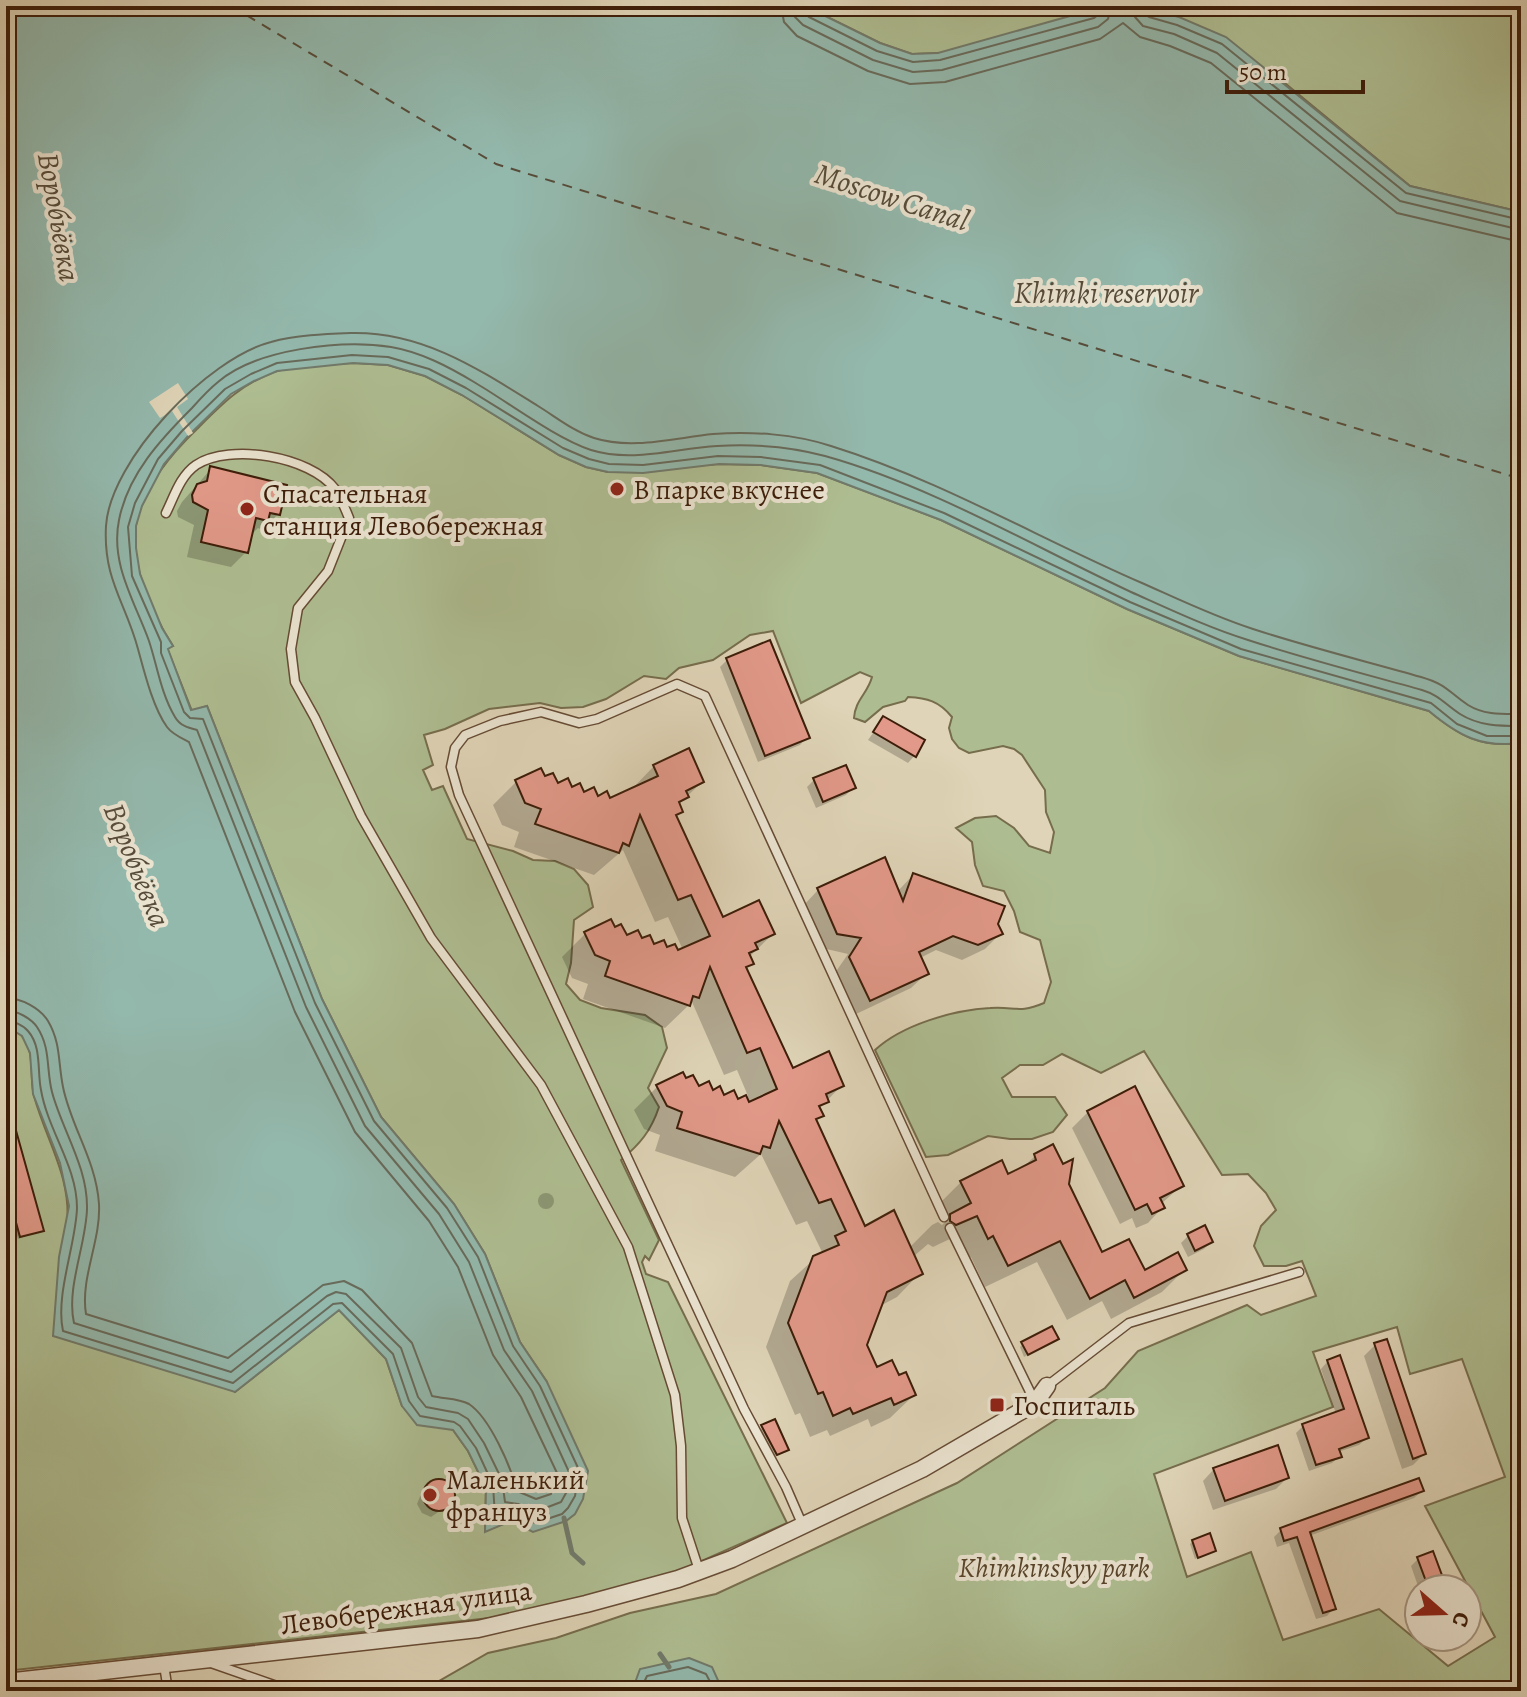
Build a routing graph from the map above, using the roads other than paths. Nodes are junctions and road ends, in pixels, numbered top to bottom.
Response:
1 (166, 513) dead end
2 (944, 1217) dead end
3 (950, 1228) dead end
4 (1299, 1272) dead end
5 (1047, 1386) joint
6 (1035, 1403) junction
7 (803, 1526) junction
8 (700, 1571) junction
9 (203, 1661) junction
10 (164, 1665) junction
11 (6, 1682) edge
12 (274, 1688) edge
13 (168, 1691) edge
14 (291, 1691) edge

1 - 8 lane
2 - 7 lane
3 - 6 lane
4 - 5 lane
5 - 6 street, Левобережная улица
6 - 7 street, Левобережная улица
7 - 8 street, Левобережная улица
8 - 9 street, Левобережная улица
9 - 10 street, Левобережная улица
9 - 12 lane
10 - 11 street, Левобережная улица
10 - 13 lane
12 - 14 lane

